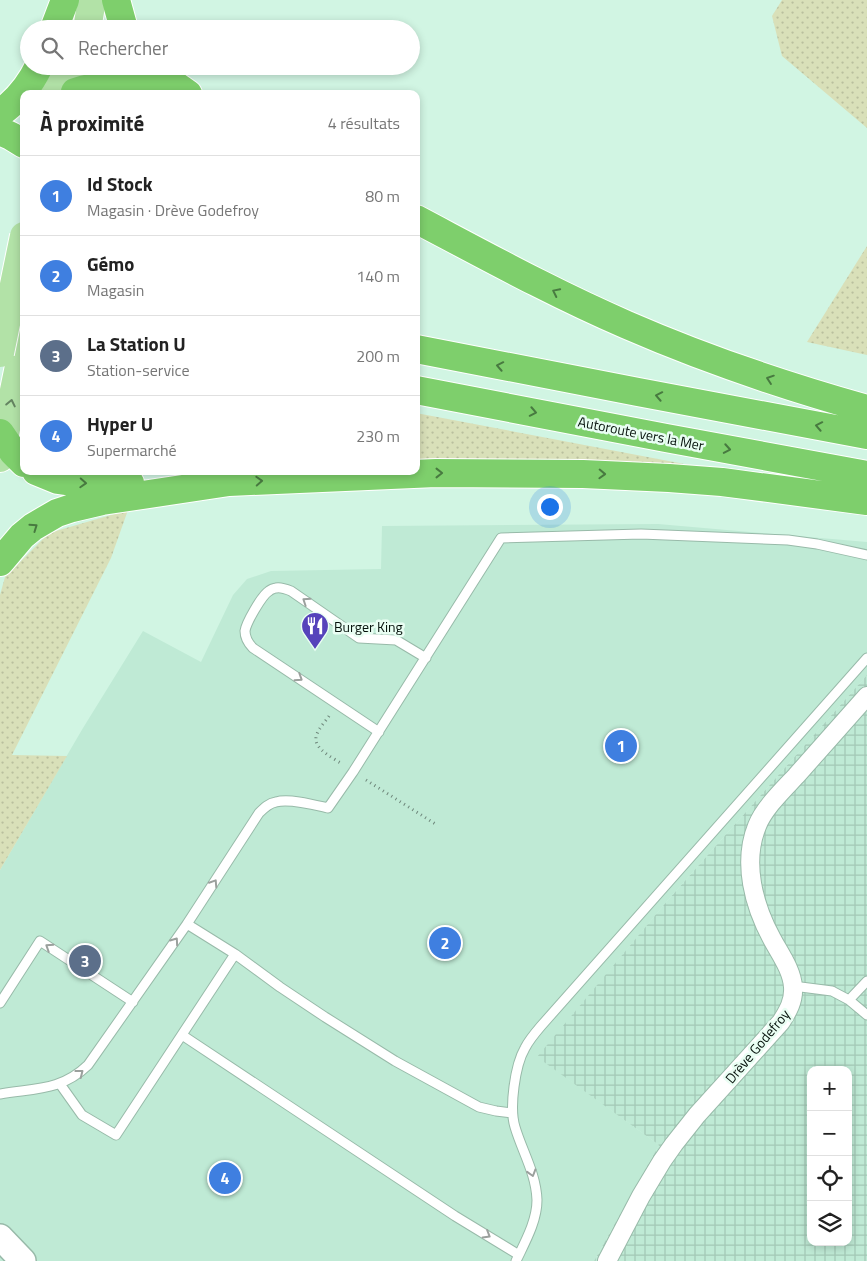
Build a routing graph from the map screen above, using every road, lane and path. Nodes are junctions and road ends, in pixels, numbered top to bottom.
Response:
1 (65, 0) edge
2 (73, 0) edge
3 (92, 0) edge
4 (116, 0) edge
5 (57, 20) edge
6 (69, 20) edge
7 (89, 20) edge
8 (122, 20) edge
9 (34, 75) edge
10 (64, 75) edge
11 (160, 75) edge
12 (70, 88) edge
13 (24, 90) edge
14 (141, 90) edge
15 (182, 90) edge
16 (20, 96) edge
17 (0, 113) edge
18 (0, 131) edge
19 (20, 141) edge
20 (420, 222) edge
21 (0, 265) edge
22 (20, 269) edge
23 (20, 283) edge
24 (0, 305) edge
25 (20, 309) edge
26 (420, 350) edge
27 (14, 354) edge
28 (420, 391) edge
29 (867, 409) edge
30 (867, 435) edge
31 (1, 443) edge
32 (20, 459) edge
33 (420, 474) edge
34 (46, 475) edge
35 (390, 475) edge
36 (867, 475) edge
37 (229, 482) junction
38 (867, 501) edge
39 (867, 555) edge
40 (0, 562) edge
41 (426, 658) junction
42 (867, 658) edge
43 (867, 696) edge
44 (379, 732) junction
45 (187, 924) junction
46 (234, 954) junction
47 (867, 981) edge
48 (793, 986) junction
49 (849, 1000) junction
50 (0, 1002) edge
51 (134, 1002) junction
52 (867, 1015) edge
53 (182, 1035) junction
54 (60, 1084) junction
55 (0, 1094) edge
56 (512, 1113) junction
57 (0, 1237) edge
58 (0, 1255) edge
59 (518, 1258) edge
60 (10, 1261) edge
61 (23, 1261) edge
62 (607, 1261) edge

1 - 5 highway
2 - 6 main road
3 - 7 main road
4 - 8 highway
9 - 13 highway
10 - 12 main road
11 - 15 highway
12 - 14 highway
16 - 17 highway
18 - 19 highway
29 -> 20 highway
21 - 22 highway
23 - 27 main road, bridge
24 - 25 highway
30 -> 26 highway
31 -> 27 main road
28 -> 36 highway, Autoroute vers la Mer
31 - 32 highway
33 -> 38 highway
34 -> 37 highway
37 -> 35 highway
40 -> 37 highway
39 - 41 lane
41 - 44 lane
41 -> 44 lane
42 - 56 lane
43 - 48 street
45 -> 44 lane
45 - 46 lane
51 -> 45 lane
46 - 53 lane
46 - 56 lane
47 - 49 lane
48 - 49 lane
48 - 62 street, Drève Godefroy
49 - 52 lane
51 -> 50 lane
54 -> 51 lane
53 - 54 lane
53 -> 59 lane
54 - 55 lane
56 -> 59 lane
57 - 61 street
58 - 60 street

